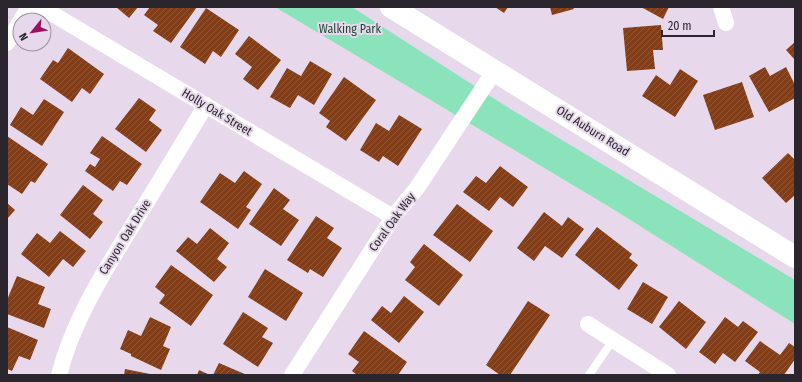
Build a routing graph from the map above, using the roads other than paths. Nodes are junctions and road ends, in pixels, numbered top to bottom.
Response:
1 (41, 7) edge
2 (391, 7) edge
3 (721, 7) edge
4 (726, 23) dead end
5 (495, 70) junction
6 (206, 105) junction
7 (393, 217) junction
8 (795, 257) edge
9 (588, 324) dead end
10 (612, 340) junction
11 (59, 375) edge
12 (292, 375) edge
13 (589, 375) edge
14 (668, 375) edge

1 - 6 street, Holly Oak Street
2 - 5 main road, Old Auburn Road
3 - 4 street
5 - 7 street, Coral Oak Way
5 - 8 main road, Old Auburn Road
6 - 7 street, Holly Oak Street
6 - 11 street, Canyon Oak Drive
7 - 12 street, Coral Oak Way
9 - 10 street
10 - 13 lane
10 - 14 street

